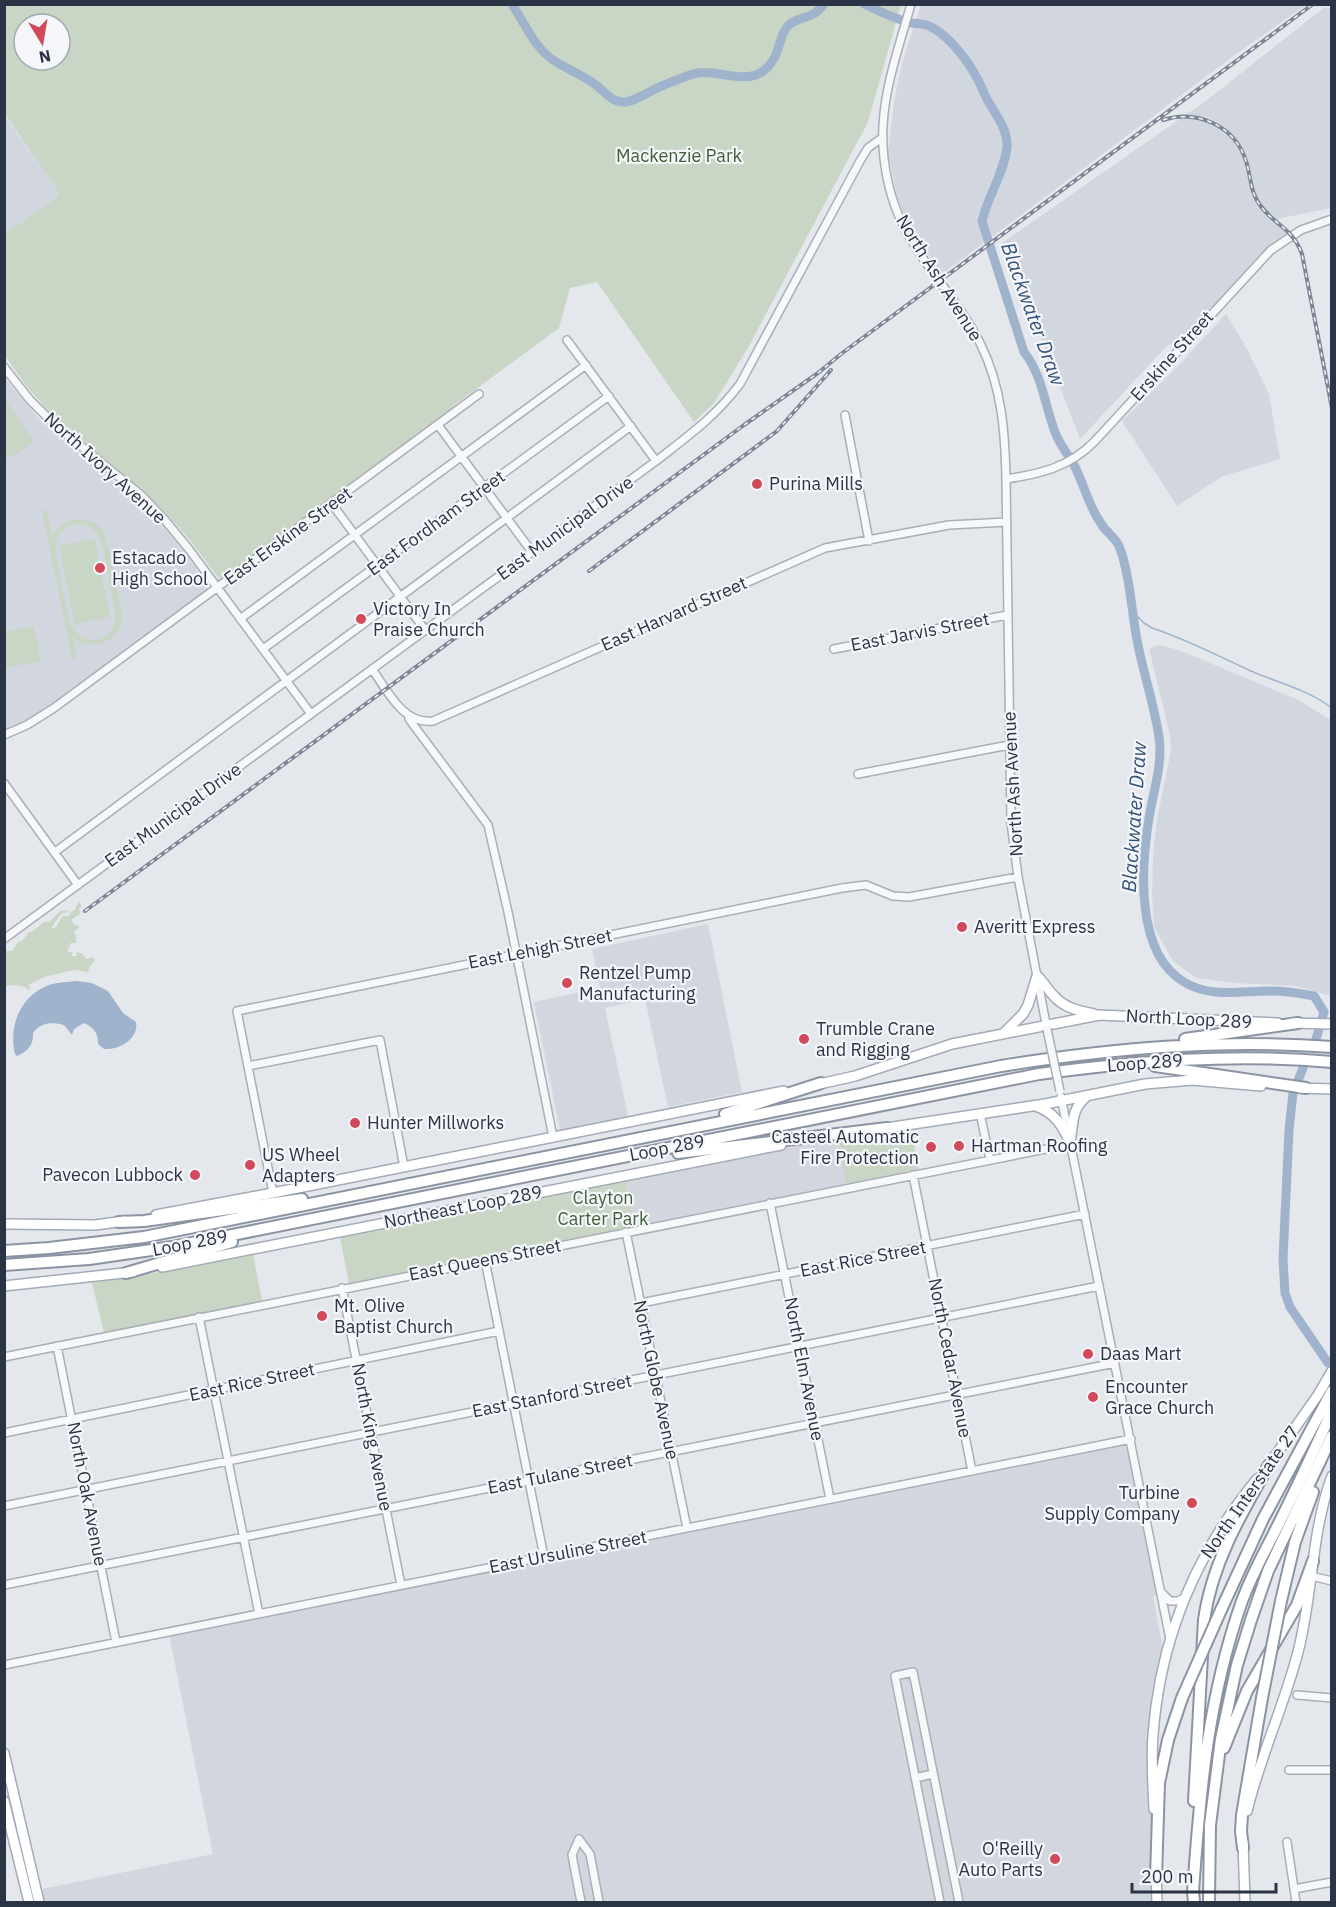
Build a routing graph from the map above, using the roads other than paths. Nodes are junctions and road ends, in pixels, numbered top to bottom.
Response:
1 (911, 4) edge
2 (882, 137) junction
3 (1332, 219) edge
4 (567, 340) dead end
5 (586, 365) junction
6 (4, 367) edge
7 (479, 394) dead end
8 (609, 396) junction
9 (845, 415) dead end
10 (438, 425) junction
11 (631, 426) junction
12 (461, 456) junction
13 (656, 461) junction
14 (1006, 478) junction
15 (484, 487) junction
16 (332, 504) junction
17 (506, 518) junction
18 (1007, 522) junction
19 (355, 535) junction
20 (868, 541) junction
21 (532, 552) junction
22 (377, 566) junction
23 (217, 588) junction
24 (400, 597) junction
25 (1007, 615) junction
26 (240, 619) junction
27 (425, 630) junction
28 (263, 649) junction
29 (834, 649) dead end
30 (372, 669) junction
31 (286, 681) junction
32 (311, 714) junction
33 (406, 714) junction
34 (4, 735) edge
35 (1009, 746) junction
36 (858, 774) dead end
37 (4, 783) edge
38 (55, 852) junction
39 (1018, 877) junction
40 (78, 885) junction
41 (4, 939) edge
42 (516, 954) junction
43 (1037, 976) junction
44 (1099, 1015) junction
45 (1298, 1023) junction
46 (1332, 1024) edge
47 (1047, 1027) junction
48 (1003, 1033) junction
49 (1332, 1047) edge
50 (1105, 1051) junction
51 (1332, 1062) edge
52 (248, 1066) junction
53 (1083, 1068) junction
54 (821, 1083) junction
55 (1306, 1088) junction
56 (1332, 1089) edge
57 (1061, 1096) junction
58 (1088, 1096) junction
59 (1034, 1106) junction
60 (980, 1113) junction
61 (887, 1128) junction
62 (553, 1137) junction
63 (1071, 1143) junction
64 (543, 1158) junction
65 (990, 1160) junction
66 (404, 1167) junction
67 (568, 1168) junction
68 (913, 1175) junction
69 (377, 1191) junction
70 (273, 1193) junction
71 (771, 1203) junction
72 (386, 1204) junction
73 (1085, 1214) junction
74 (118, 1222) junction
75 (4, 1224) edge
76 (626, 1232) junction
77 (927, 1246) junction
78 (4, 1251) edge
79 (485, 1260) junction
80 (4, 1265) edge
81 (126, 1273) junction
82 (785, 1275) junction
83 (4, 1286) edge
84 (1100, 1286) junction
85 (342, 1288) junction
86 (641, 1303) junction
87 (200, 1317) junction
88 (942, 1318) junction
89 (499, 1331) junction
90 (57, 1346) junction
91 (799, 1346) junction
92 (4, 1357) edge
93 (357, 1360) junction
94 (1115, 1363) junction
95 (1332, 1371) edge
96 (655, 1375) junction
97 (214, 1389) junction
98 (1332, 1391) edge
99 (957, 1395) junction
100 (514, 1404) junction
101 (1332, 1411) edge
102 (72, 1421) junction
103 (815, 1423) junction
104 (371, 1432) junction
105 (4, 1434) edge
106 (1332, 1436) edge
107 (1131, 1439) junction
108 (1332, 1445) edge
109 (671, 1452) junction
110 (228, 1461) junction
111 (1269, 1465) junction
112 (972, 1471) junction
113 (1332, 1476) edge
114 (529, 1480) junction
115 (86, 1490) junction
116 (830, 1499) junction
117 (4, 1506) edge
118 (386, 1509) junction
119 (687, 1528) junction
120 (243, 1538) junction
121 (544, 1557) junction
122 (1313, 1561) junction
123 (101, 1566) junction
124 (1311, 1576) junction
125 (1332, 1581) edge
126 (4, 1585) edge
127 (401, 1585) junction
128 (1160, 1592) junction
129 (1185, 1598) junction
130 (259, 1614) junction
131 (1170, 1639) junction
132 (116, 1642) junction
133 (4, 1665) edge
134 (1297, 1695) dead end
135 (1332, 1698) edge
136 (4, 1753) edge
137 (1218, 1762) junction
138 (1289, 1770) dead end
139 (1332, 1770) edge
140 (933, 1774) junction
141 (915, 1778) junction
142 (4, 1801) edge
143 (1287, 1842) dead end
144 (1243, 1848) junction
145 (1156, 1877) junction
146 (1332, 1882) edge
147 (1294, 1889) junction
148 (1193, 1897) edge
149 (28, 1902) edge
150 (39, 1902) edge
151 (581, 1902) edge
152 (599, 1902) edge
153 (940, 1902) edge
154 (959, 1902) edge
155 (1157, 1902) edge
156 (1209, 1902) edge
157 (1245, 1902) edge
158 (1296, 1902) edge

1 - 2 street, North Ash Avenue
2 - 13 street, East Municipal Drive
2 - 14 street, North Ash Avenue
3 - 14 street, Erskine Street
4 - 5 street
5 - 8 street
5 - 12 street
6 - 23 street, North Ivory Avenue
7 - 10 street, East Erskine Street
8 - 11 street
8 - 15 street, East Fordham Street
9 - 20 street
10 - 12 street
10 - 16 street, East Erskine Street
11 - 13 street
11 - 17 street
12 - 15 street
12 - 19 street
13 - 21 street, East Municipal Drive
14 - 18 street, North Ash Avenue
15 - 17 street
15 - 22 street, East Fordham Street
16 - 19 street
16 - 23 street, East Erskine Street
17 - 21 street
17 - 24 street
18 - 20 street, East Harvard Street
18 - 25 street, North Ash Avenue
19 - 22 street
19 - 26 street
20 - 33 street, East Harvard Street
21 - 27 street, East Municipal Drive
22 - 24 street
22 - 28 street, East Fordham Street
23 - 26 street, North Ivory Avenue
23 - 34 street, East Erskine Street
24 - 27 street
24 - 31 street
25 - 29 street, East Jarvis Street
25 - 35 street, North Ash Avenue
26 - 28 street, North Ivory Avenue
27 - 30 street, East Municipal Drive
28 - 31 street, North Ivory Avenue
30 - 32 street, East Municipal Drive
30 - 33 street
31 - 32 street, North Ivory Avenue
31 - 38 street
32 - 40 street, East Municipal Drive
33 - 42 street
35 - 36 street
35 - 39 street, North Ash Avenue
37 - 38 street
38 - 40 street
39 - 42 street, East Lehigh Street
39 - 43 street, North Ash Avenue
40 - 41 street, East Municipal Drive
42 - 52 street, East Lehigh Street
42 - 62 street
43 - 44 main road
43 - 47 street, North Ash Avenue
43 - 48 main road
44 - 45 main road, North Loop 289
44 - 47 main road, North Loop 289
45 - 46 main road, North Loop 289
45 - 50 highway
47 - 48 main road
47 - 57 street, North Ash Avenue, bridge
48 - 54 main road
49 - 50 highway, Loop 289
50 - 64 highway, Loop 289
51 - 53 highway, Loop 289
52 - 66 street
52 - 70 street
53 - 55 highway
53 - 67 highway, Loop 289
54 - 62 main road
54 - 64 highway
55 - 56 main road
55 - 58 main road
57 - 58 main road
57 - 59 main road, Northeast Loop 289
57 - 63 street, North Ash Avenue
58 - 63 main road
59 - 60 main road, Northeast Loop 289
59 - 63 main road
60 - 61 main road, Northeast Loop 289
60 - 65 street
61 - 67 highway
61 - 81 main road, Northeast Loop 289
62 - 66 main road
63 - 65 street, East Queens Street
63 - 73 street, North Ash Avenue
64 - 69 highway, Loop 289
65 - 68 street, East Queens Street
66 - 70 main road
67 - 72 highway, Loop 289
68 - 71 street, East Queens Street
68 - 77 street, North Cedar Avenue
69 - 74 highway
69 - 78 highway, Loop 289
70 - 74 main road
71 - 76 street, East Queens Street
71 - 82 street, North Elm Avenue
72 - 80 highway, Loop 289
72 - 81 highway
73 - 77 street, East Rice Street
73 - 84 street, North Ash Avenue
74 - 75 main road
76 - 79 street, East Queens Street
76 - 86 street, North Globe Avenue
77 - 82 street, East Rice Street
77 - 88 street, North Cedar Avenue
79 - 85 street, East Queens Street
79 - 89 street
81 - 83 main road, Northeast Loop 289
82 - 86 street, East Rice Street
82 - 91 street, North Elm Avenue
84 - 88 street, East Stanford Street
84 - 94 street, North Ash Avenue
85 - 87 street, East Queens Street
85 - 93 street, North King Avenue
86 - 96 street, North Globe Avenue
87 - 90 street, East Queens Street
87 - 97 street
88 - 91 street, East Stanford Street
88 - 99 street, North Cedar Avenue
89 - 93 street, East Rice Street
89 - 100 street
90 - 92 street, East Queens Street
90 - 102 street, North Oak Avenue
91 - 96 street, East Stanford Street
91 - 103 street, North Elm Avenue
93 - 97 street, East Rice Street
93 - 104 street, North King Avenue
94 - 99 street, East Tulane Street
94 - 107 street, North Ash Avenue
95 - 111 main road, North Interstate 27
96 - 100 street, East Stanford Street
96 - 109 street, North Globe Avenue
97 - 102 street, East Rice Street
97 - 110 street
98 - 145 highway, bridge
99 - 103 street, East Tulane Street
99 - 112 street, North Cedar Avenue
100 - 104 street, East Stanford Street
100 - 114 street
101 - 148 highway
102 - 105 street, East Rice Street
102 - 115 street, North Oak Avenue
103 - 109 street, East Tulane Street
103 - 116 street, North Elm Avenue
104 - 110 street, East Stanford Street
104 - 118 street, North King Avenue
106 - 137 highway
107 - 112 street, East Ursuline Street
107 - 128 street, North Ash Avenue
108 - 144 highway, bridge
109 - 114 street, East Tulane Street
109 - 119 street, North Globe Avenue
110 - 115 street, East Stanford Street
110 - 120 street
111 - 129 main road, North Interstate 27
111 - 148 highway
112 - 116 street, East Ursuline Street
113 - 122 main road
114 - 118 street, East Tulane Street
114 - 121 street
115 - 117 street, East Stanford Street
115 - 123 street, North Oak Avenue
116 - 119 street, East Ursuline Street
118 - 120 street, East Tulane Street
118 - 127 street, North King Avenue
119 - 121 street, East Ursuline Street
120 - 123 street, East Tulane Street
120 - 130 street
121 - 127 street, East Ursuline Street
122 - 124 main road
122 - 137 highway
123 - 126 street, East Tulane Street
123 - 132 street, North Oak Avenue
124 - 125 street
124 - 144 main road
127 - 130 street, East Ursuline Street
128 - 129 street
128 - 131 street, North Ash Avenue
129 - 131 main road, North Interstate 27
130 - 132 street, East Ursuline Street
131 - 145 main road, North Interstate 27
132 - 133 street, East Ursuline Street
134 - 135 street
136 - 150 main road
137 - 156 highway
138 - 139 street
140 - 141 street
140 - 141 street
140 - 154 street
141 - 153 street
142 - 149 main road
143 - 147 street
144 - 157 main road
145 - 155 main road, North Interstate 27
146 - 147 street
147 - 158 street
151 - 152 street

